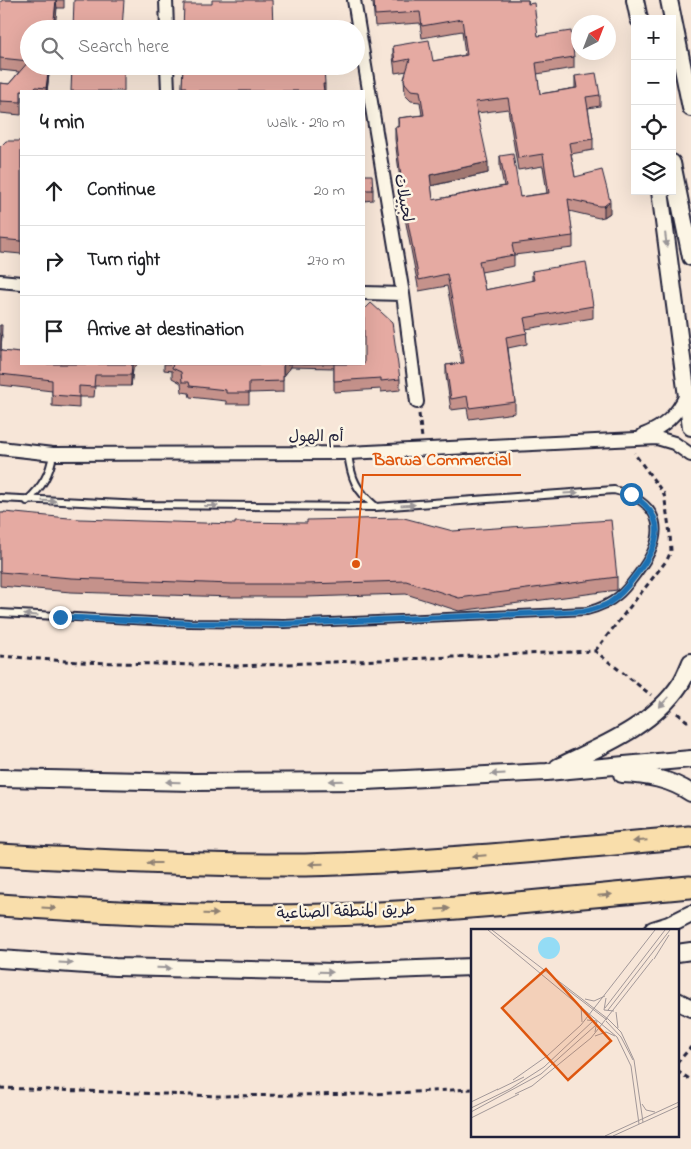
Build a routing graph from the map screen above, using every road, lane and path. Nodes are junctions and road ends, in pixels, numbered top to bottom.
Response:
1 (166, 0) edge
2 (354, 0) edge
3 (636, 0) edge
4 (669, 0) edge
5 (673, 0) edge
6 (638, 15) edge
7 (672, 15) edge
8 (674, 15) edge
9 (167, 20) edge
10 (357, 20) edge
11 (676, 33) edge
12 (365, 66) edge
13 (167, 75) edge
14 (168, 90) edge
15 (691, 108) edge
16 (676, 184) edge
17 (661, 195) edge
18 (691, 257) edge
19 (0, 282) edge
20 (20, 283) edge
21 (365, 293) edge
22 (403, 294) junction
23 (686, 395) junction
24 (417, 402) joint
25 (691, 426) edge
26 (631, 439) junction
27 (0, 448) edge
28 (423, 451) junction
29 (348, 453) junction
30 (53, 454) junction
31 (691, 454) edge
32 (0, 498) edge
33 (27, 501) junction
34 (376, 507) junction
35 (0, 613) edge
36 (0, 656) edge
37 (691, 662) edge
38 (663, 704) junction
39 (691, 720) edge
40 (691, 759) edge
41 (547, 772) junction
42 (3, 777) edge
43 (691, 793) edge
44 (689, 837) dead end
45 (0, 855) edge
46 (690, 887) edge
47 (0, 905) edge
48 (691, 914) edge
49 (656, 929) edge
50 (691, 952) edge
51 (678, 953) edge
52 (0, 959) edge
53 (471, 967) edge
54 (678, 1002) edge
55 (691, 1008) edge
56 (691, 1047) edge
57 (678, 1062) edge
58 (678, 1072) edge
59 (691, 1080) edge
60 (0, 1088) edge
61 (471, 1089) edge

1 - 9 street
2 - 10 street, لجبيلات
3 - 6 street
4 - 7 street
5 - 8 street
11 - 15 street
12 - 22 street, لجبيلات
13 - 14 street
16 - 18 street
17 -> 23 street
19 - 20 street
21 - 22 street
22 - 24 street, لجبيلات
23 - 25 street
23 - 26 street, أم الهول
24 - 28 path
26 - 28 street, أم الهول
26 - 31 street, أم الهول
27 - 30 street, أم الهول
28 - 29 street, أم الهول
29 - 30 street, أم الهول
29 - 34 lane
30 - 33 lane
32 - 33 lane
33 -> 34 lane
34 -> 35 lane
36 - 38 path
37 -> 38 street
38 - 39 path
38 - 41 street
40 - 41 street
41 -> 42 street
41 - 43 street
44 -> 45 highway
47 -> 46 highway, طريق المنطقة الصناعية
48 - 49 street
50 - 51 street
52 -> 53 street
54 - 55 street
56 - 57 path
58 - 59 path
60 - 61 path

